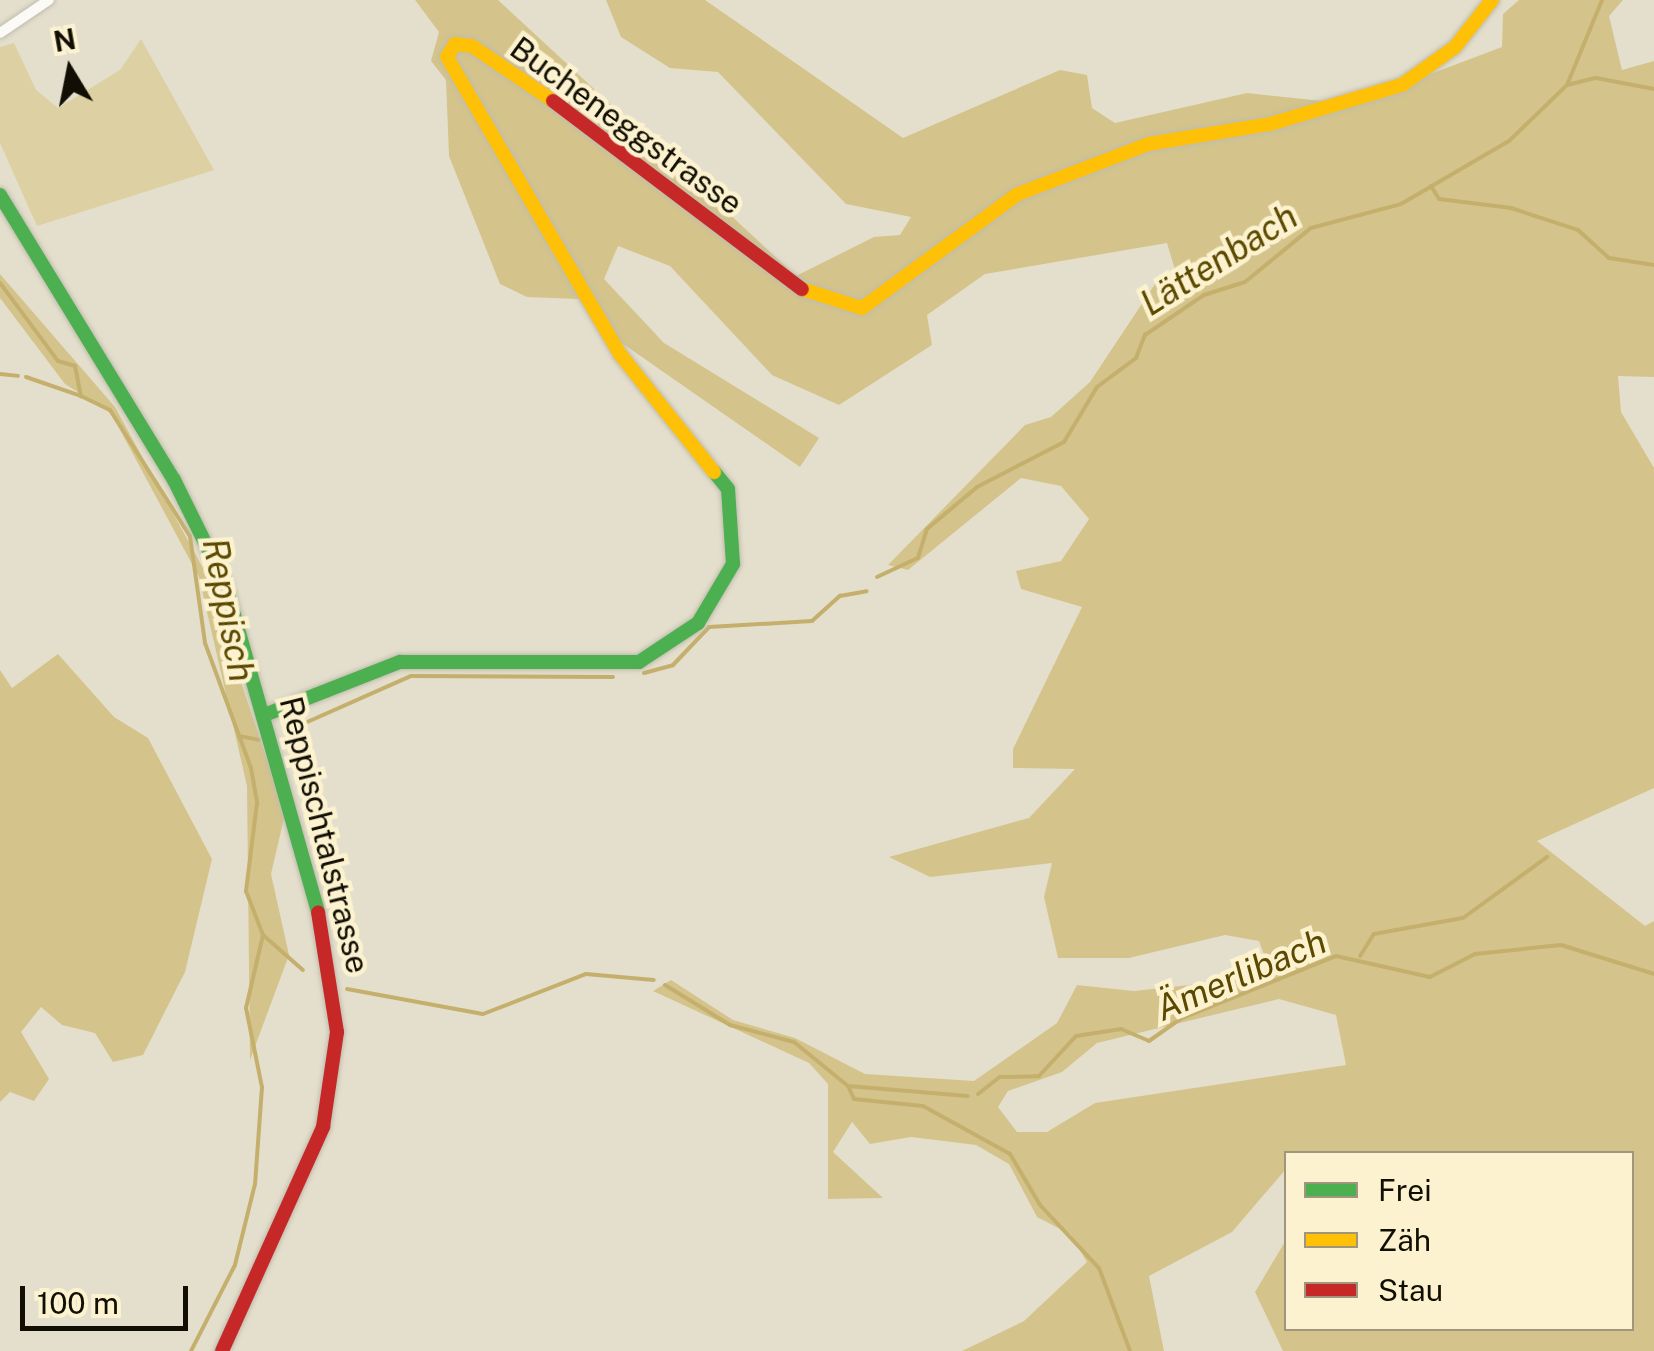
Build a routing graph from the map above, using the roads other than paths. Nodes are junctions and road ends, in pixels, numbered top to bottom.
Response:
1 (49, 0) edge
2 (1492, 0) edge
3 (0, 33) edge
4 (0, 195) edge
5 (267, 714) junction
6 (222, 1351) edge

1 - 3 street
2 - 5 street, Bucheneggstrasse
4 - 5 street, Reppischtalstrasse
5 - 6 street, Reppischtalstrasse

